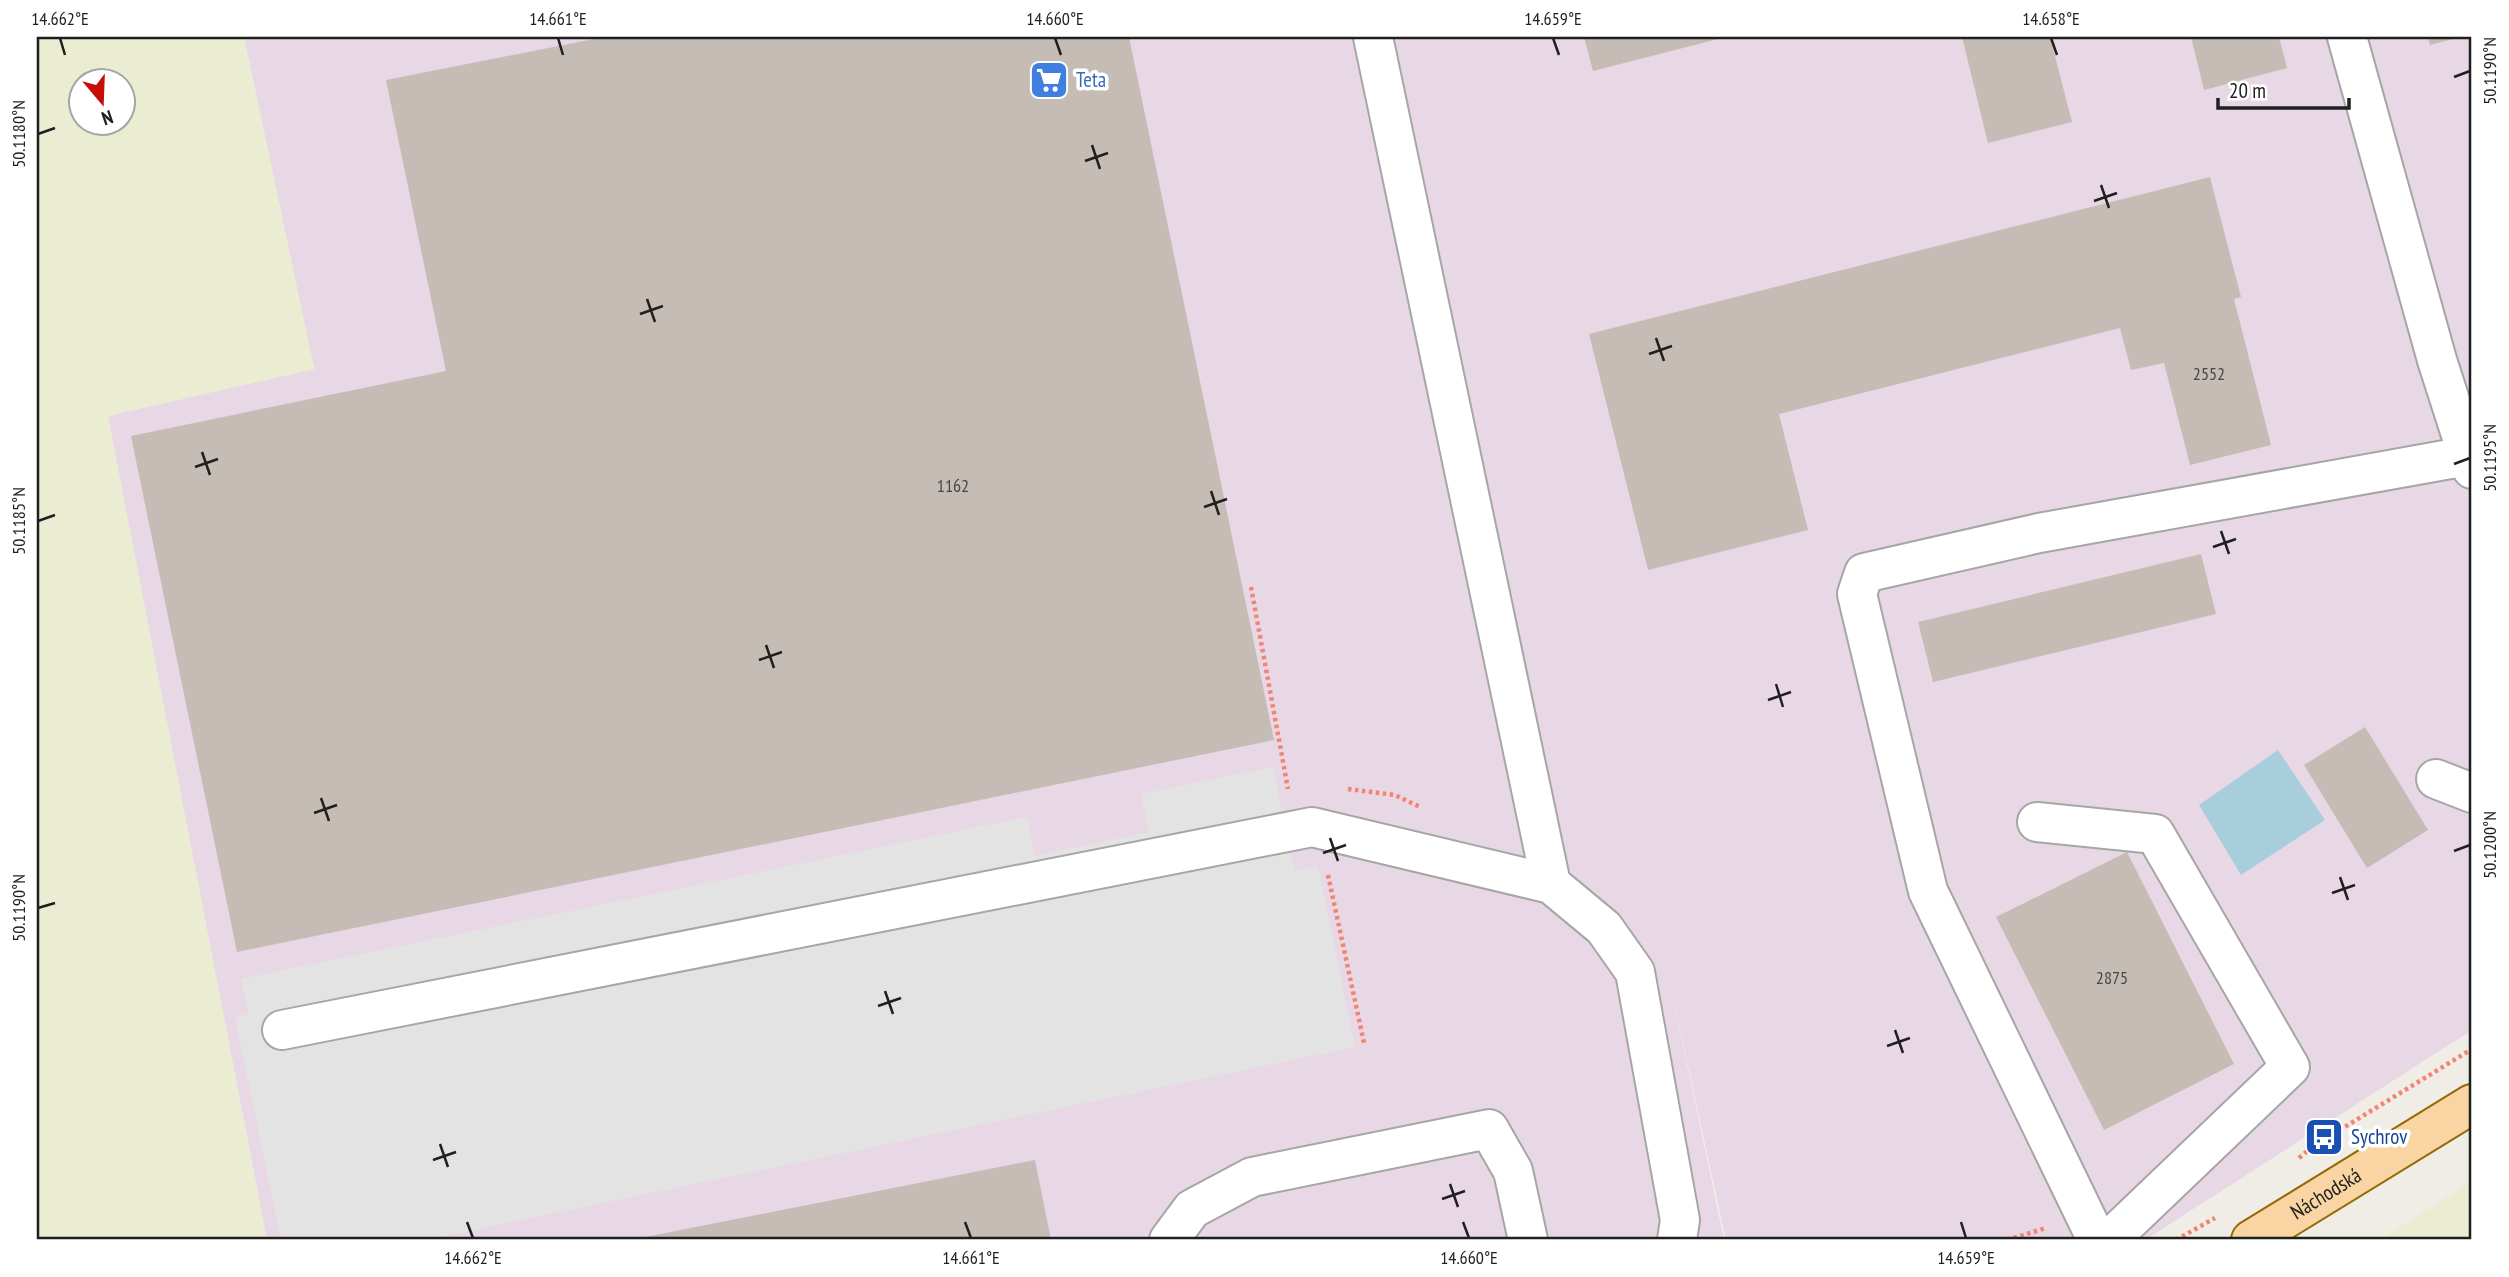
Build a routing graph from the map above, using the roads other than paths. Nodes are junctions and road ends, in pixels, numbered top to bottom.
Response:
1 (1373, 37) edge
2 (2347, 37) edge
3 (2469, 463) edge
4 (2437, 779) dead end
5 (2472, 793) edge
6 (2037, 822) dead end
7 (1550, 884) junction
8 (282, 1030) dead end
9 (2472, 1104) edge
10 (1169, 1240) edge
11 (1528, 1240) edge
12 (1677, 1240) edge
13 (2097, 1240) edge
14 (2109, 1240) edge
15 (2251, 1240) edge

1 - 7 lane
2 - 3 lane
3 - 13 lane
4 - 5 lane
6 - 14 lane
7 - 8 lane
7 - 12 lane
9 - 15 main road, Náchodská
10 - 11 lane

